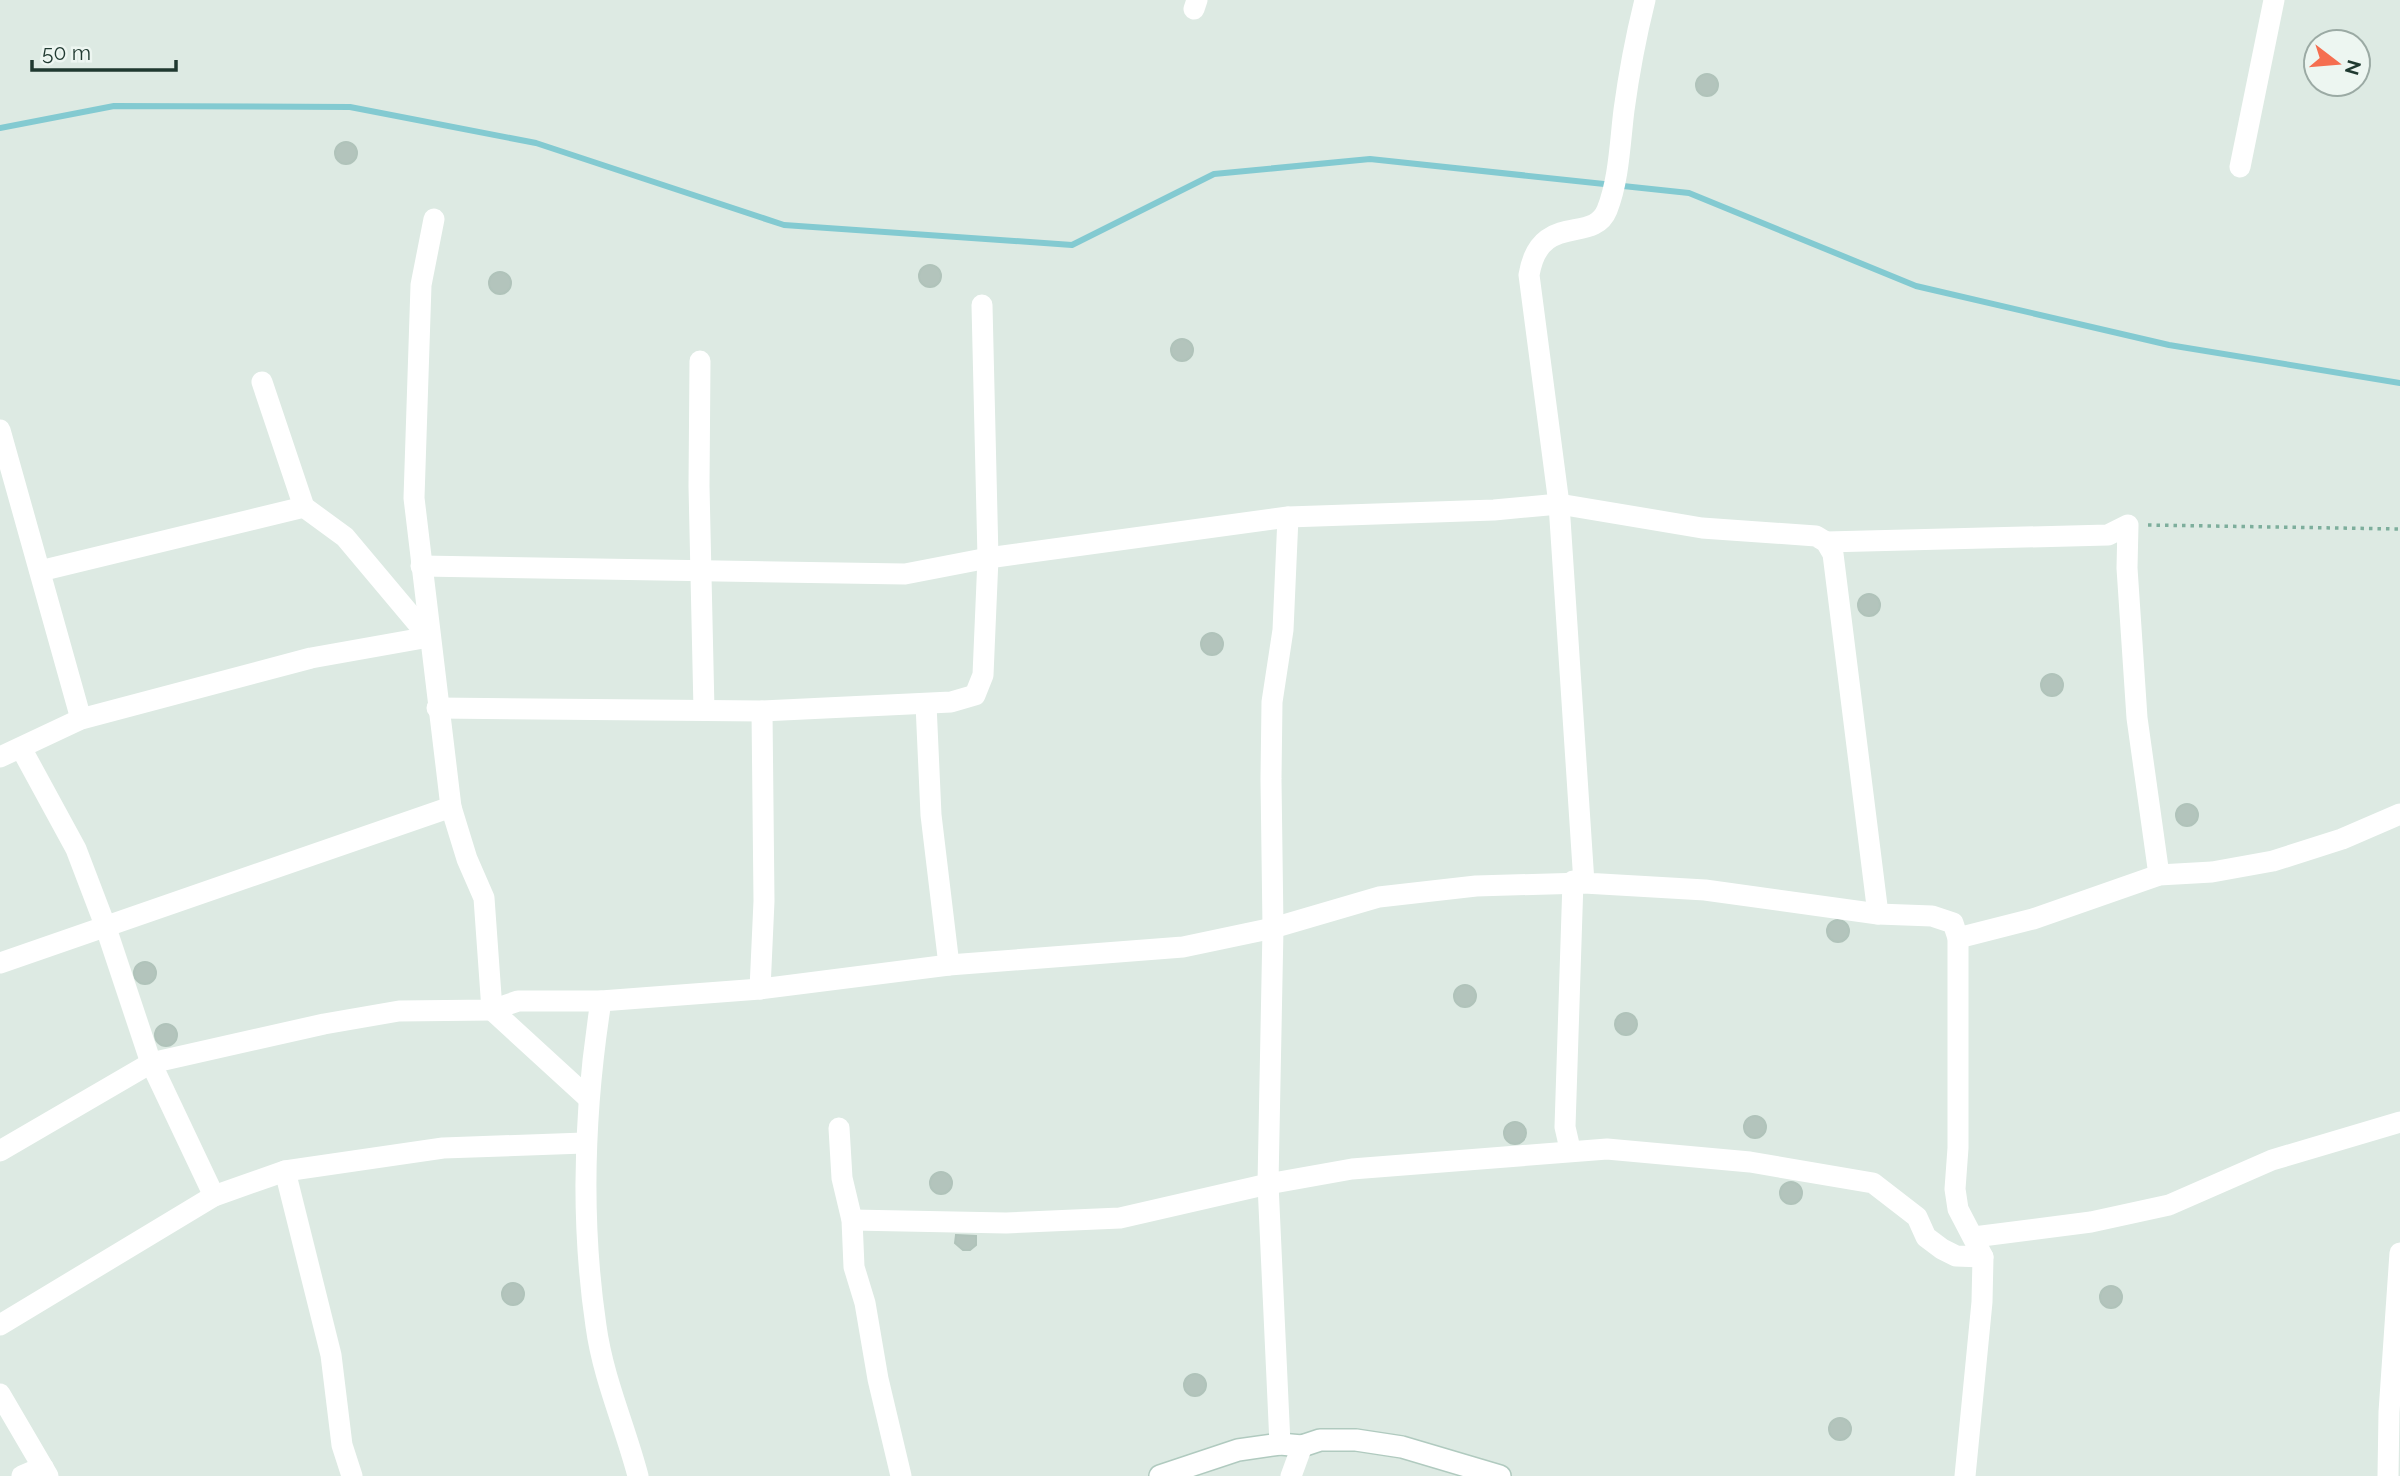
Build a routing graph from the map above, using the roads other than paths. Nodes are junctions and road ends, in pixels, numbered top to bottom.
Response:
1 (1645, 0) edge
2 (2274, 0) edge
3 (2240, 167) dead end
4 (434, 219) dead end
5 (982, 305) dead end
6 (700, 361) dead end
7 (262, 382) dead end
8 (0, 431) edge
9 (1559, 504) junction
10 (304, 507) junction
11 (1288, 517) junction
12 (1826, 542) junction
13 (988, 558) junction
14 (421, 566) junction
15 (40, 571) junction
16 (703, 572) junction
17 (429, 637) junction
18 (926, 704) junction
19 (437, 708) junction
20 (704, 710) junction
21 (762, 711) junction
22 (81, 719) junction
23 (21, 748) junction
24 (0, 757) edge
25 (451, 807) junction
26 (2400, 814) edge
27 (2159, 875) junction
28 (1578, 882) junction
29 (1878, 914) junction
30 (105, 925) junction
31 (1273, 928) junction
32 (1958, 937) junction
33 (0, 963) edge
34 (949, 965) junction
35 (760, 989) junction
36 (601, 1001) junction
37 (492, 1010) junction
38 (151, 1063) junction
39 (587, 1097) junction
40 (2400, 1122) edge
41 (839, 1128) dead end
42 (584, 1143) junction
43 (1570, 1149) junction
44 (0, 1151) edge
45 (285, 1171) junction
46 (1268, 1184) junction
47 (214, 1196) junction
48 (852, 1220) junction
49 (1978, 1247) junction
50 (2400, 1253) edge
51 (0, 1325) edge
52 (0, 1394) edge
53 (1280, 1444) junction
54 (1302, 1446) junction
55 (45, 1471) edge
56 (22, 1476) edge
57 (352, 1476) edge
58 (638, 1476) edge
59 (901, 1476) edge
60 (1160, 1476) edge
61 (1291, 1476) edge
62 (1500, 1476) edge
63 (1965, 1476) edge
64 (2388, 1476) edge

1 - 9 street
2 - 3 street
4 - 14 street
5 - 13 street
6 - 16 street
7 - 10 street
8 - 15 street
9 - 11 street
9 - 12 street
9 - 28 street
10 - 15 street
10 - 17 street
11 - 13 street
11 - 31 street
12 - 27 street
12 - 29 street
13 - 16 street
13 - 18 street
14 - 16 street
14 - 17 street
15 - 22 street
16 - 20 street
17 - 19 street
17 - 22 street
18 - 21 street
18 - 34 street
19 - 20 street
19 - 25 street
20 - 21 street
21 - 35 street
22 - 23 street
23 - 24 street
23 - 30 street
25 - 30 street
25 - 37 street
26 - 27 street
27 - 32 street
28 - 29 street
28 - 31 street
28 - 43 street
29 - 32 street
30 - 33 street
30 - 38 street
31 - 34 street
31 - 46 street
32 - 49 street
34 - 35 street
35 - 36 street
36 - 37 street
36 - 39 street
37 - 38 street
37 - 39 street
38 - 44 street
38 - 47 street
39 - 42 street
40 - 49 street
41 - 48 street
42 - 45 street
42 - 58 street
43 - 46 street
43 - 49 street
45 - 47 street
45 - 57 street
46 - 48 street
46 - 53 street
47 - 51 street
48 - 59 street
49 - 63 street
50 - 64 street
52 - 55 street
53 - 54 street
53 - 60 street
54 - 61 street
54 - 62 street
55 - 56 street

